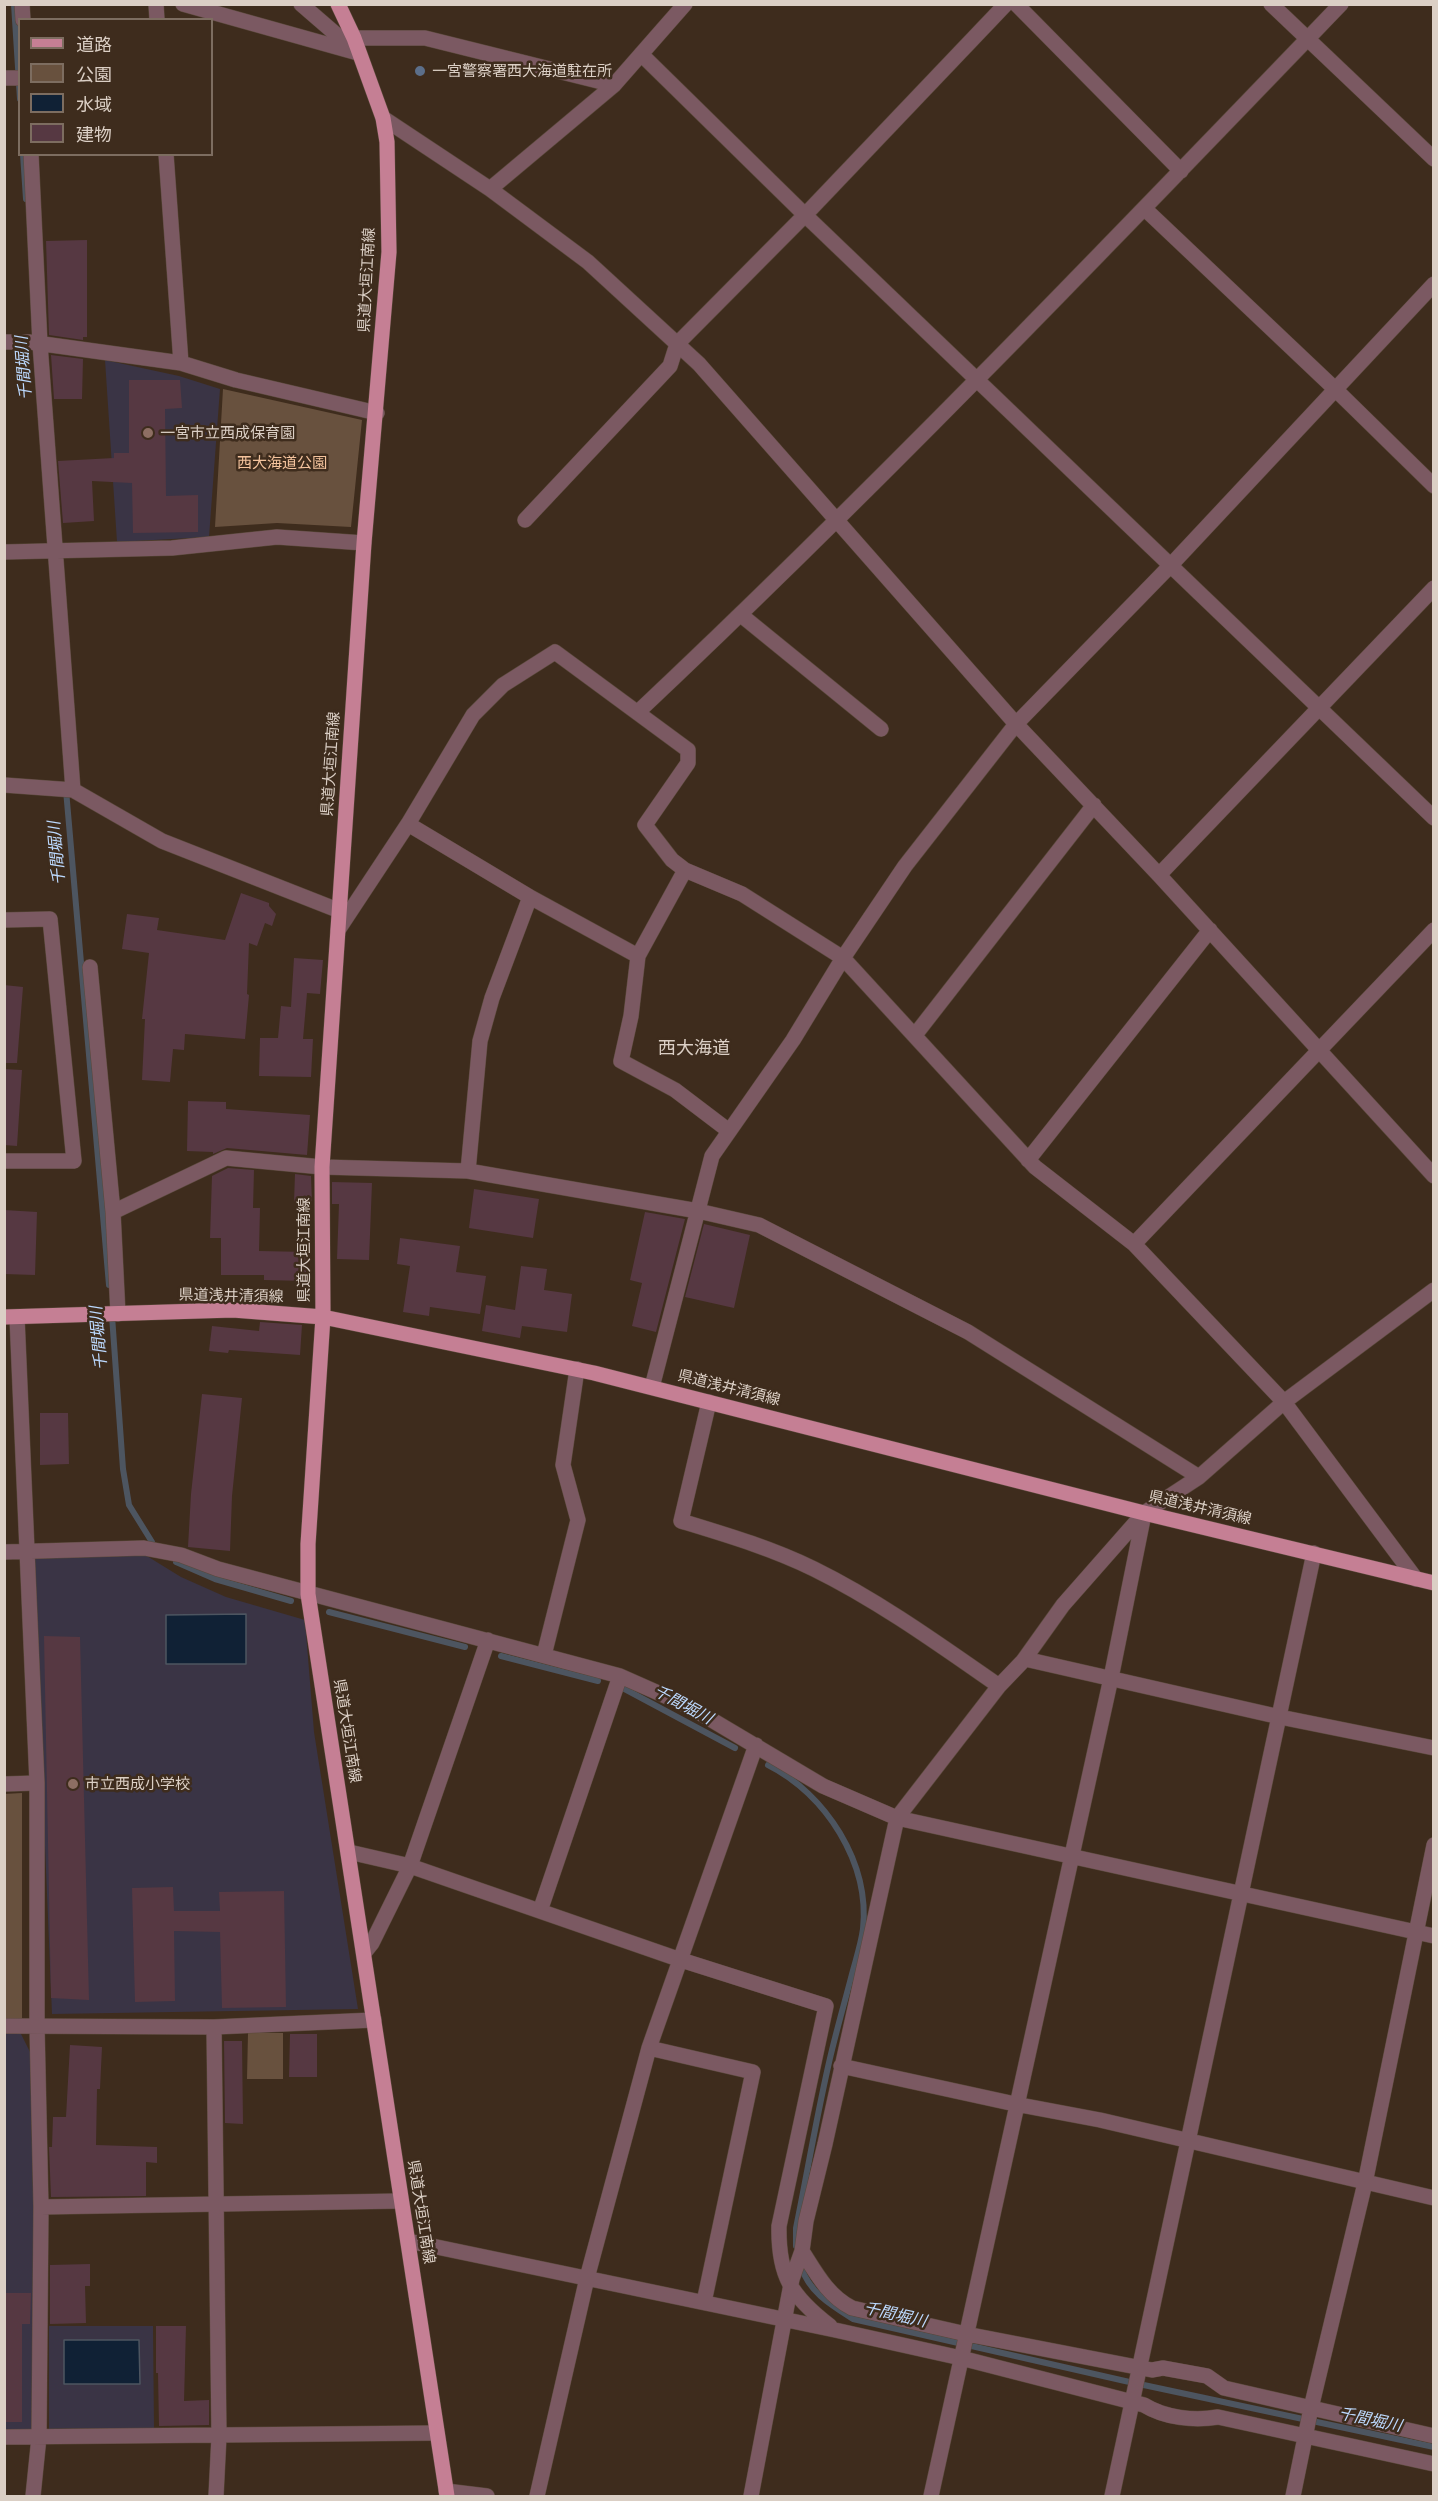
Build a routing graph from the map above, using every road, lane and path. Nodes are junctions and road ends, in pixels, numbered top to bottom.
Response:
1 (183, 4) edge
2 (301, 4) edge
3 (685, 4) edge
4 (1006, 4) edge
5 (1016, 4) edge
6 (1271, 4) edge
7 (1341, 4) edge
8 (339, 5) edge
9 (354, 38) junction
10 (1307, 40) junction
11 (358, 53) junction
12 (641, 54) junction
13 (614, 85) junction
14 (383, 118) junction
15 (31, 156) edge
16 (166, 156) edge
17 (1434, 159) edge
18 (1181, 171) junction
19 (490, 189) junction
20 (1145, 208) junction
21 (805, 215) junction
22 (1434, 284) edge
23 (4, 342) edge
24 (34, 343) junction
25 (677, 344) junction
26 (181, 363) junction
27 (977, 378) junction
28 (1335, 388) junction
29 (376, 413) junction
30 (1434, 486) edge
31 (837, 519) junction
32 (525, 520) dead end
33 (364, 543) junction
34 (4, 552) edge
35 (54, 552) junction
36 (1170, 566) junction
37 (1434, 588) edge
38 (741, 615) junction
39 (1318, 708) junction
40 (638, 712) junction
41 (1016, 724) junction
42 (881, 729) dead end
43 (4, 786) edge
44 (70, 790) junction
45 (1094, 805) junction
46 (1434, 818) edge
47 (408, 824) junction
48 (685, 870) junction
49 (1159, 875) junction
50 (530, 897) junction
51 (340, 911) junction
52 (4, 920) edge
53 (338, 930) junction
54 (1210, 930) junction
55 (1434, 930) edge
56 (638, 956) junction
57 (843, 958) junction
58 (90, 967) dead end
59 (915, 1035) junction
60 (1319, 1050) junction
61 (729, 1131) junction
62 (1028, 1160) junction
63 (4, 1161) edge
64 (322, 1167) junction
65 (468, 1171) junction
66 (1434, 1176) edge
67 (698, 1210) junction
68 (112, 1212) junction
69 (1134, 1244) junction
70 (1434, 1290) edge
71 (117, 1314) junction
72 (11, 1317) edge
73 (322, 1317) junction
74 (577, 1369) junction
75 (652, 1387) junction
76 (709, 1402) junction
77 (1284, 1402) junction
78 (1199, 1477) junction
79 (1144, 1513) junction
80 (4, 1552) edge
81 (29, 1552) junction
82 (1314, 1553) junction
83 (1416, 1579) junction
84 (1434, 1583) edge
85 (308, 1594) junction
86 (488, 1640) junction
87 (544, 1655) junction
88 (1025, 1659) junction
89 (620, 1676) junction
90 (1111, 1678) junction
91 (999, 1686) junction
92 (1280, 1717) junction
93 (756, 1745) junction
94 (1434, 1748) edge
95 (37, 1783) junction
96 (4, 1784) edge
97 (897, 1818) junction
98 (1434, 1845) edge
99 (349, 1852) junction
100 (1070, 1857) junction
101 (410, 1866) junction
102 (1243, 1893) junction
103 (540, 1911) junction
104 (1415, 1931) junction
105 (1434, 1936) edge
106 (364, 1953) junction
107 (678, 1959) junction
108 (374, 2020) junction
109 (4, 2026) edge
110 (37, 2026) junction
111 (214, 2027) junction
112 (649, 2048) junction
113 (832, 2059) junction
114 (1015, 2104) junction
115 (1190, 2140) junction
116 (1365, 2183) junction
117 (1434, 2198) edge
118 (401, 2201) junction
119 (217, 2205) junction
120 (40, 2207) junction
121 (408, 2241) junction
122 (801, 2253) junction
123 (587, 2278) junction
124 (791, 2284) junction
125 (704, 2302) junction
126 (785, 2319) junction
127 (835, 2330) junction
128 (965, 2337) junction
129 (961, 2357) junction
130 (1138, 2371) junction
131 (1132, 2397) junction
132 (1311, 2410) junction
133 (436, 2433) junction
134 (1306, 2433) junction
135 (219, 2436) junction
136 (1434, 2436) edge
137 (4, 2437) edge
138 (39, 2437) junction
139 (1434, 2464) edge
140 (447, 2494) edge
141 (33, 2496) edge
142 (216, 2496) edge
143 (487, 2496) edge
144 (537, 2496) edge
145 (751, 2496) edge
146 (931, 2496) edge
147 (1112, 2496) edge
148 (1293, 2496) edge

1 - 11 street
2 - 11 street
3 - 12 street
4 - 21 street
5 - 18 street
6 - 10 street
7 - 10 street
8 - 9 main road, 県道大垣江南線
9 - 11 main road, 県道大垣江南線
9 - 13 street
10 - 17 street
10 - 18 street
11 - 14 main road, 県道大垣江南線
12 - 13 street
12 - 21 street
13 - 19 street
14 - 19 street
14 - 29 main road, 県道大垣江南線
15 - 24 street
16 - 26 street
18 - 20 street
19 - 25 street
20 - 27 street
20 - 28 street
21 - 25 street
21 - 27 street
22 - 28 street
23 - 24 street
24 - 26 street
24 - 35 street
25 - 31 street
25 - 32 street
26 - 29 street
27 - 31 street
27 - 36 street
28 - 30 street
28 - 36 street
29 - 33 main road, 県道大垣江南線
31 - 38 street
31 - 41 street
33 - 35 street
33 - 51 main road, 県道大垣江南線
34 - 35 street
35 - 44 street
36 - 39 street
36 - 41 street
37 - 39 street
38 - 40 street
38 - 42 street
39 - 46 street
39 - 49 street
40 - 47 street
40 - 48 street
41 - 45 street
41 - 57 street
43 - 44 street
44 - 51 street
45 - 49 street
45 - 59 street
47 - 50 street
47 - 53 street
48 - 56 street
48 - 57 street
49 - 54 street
50 - 56 street
50 - 65 street
51 - 53 main road, 県道大垣江南線
52 - 63 street
53 - 64 main road, 県道大垣江南線
54 - 60 street
54 - 62 street
55 - 60 street
56 - 61 street
57 - 59 street
57 - 61 street
58 - 68 street
59 - 62 street
60 - 66 street
60 - 69 street
61 - 67 street
62 - 69 street
64 - 65 street
64 - 68 street
64 - 73 main road, 県道大垣江南線
65 - 67 street
67 - 75 street
67 - 78 street
68 - 71 street
69 - 77 street
70 - 77 street
71 - 72 main road, 県道浅井清須線
71 - 73 main road, 県道浅井清須線
72 - 81 street
73 - 74 main road, 県道浅井清須線
73 - 85 main road, 県道大垣江南線
74 - 75 main road, 県道浅井清須線
74 - 87 street
75 - 76 main road, 県道浅井清須線
76 - 79 main road, 県道浅井清須線
76 - 91 street
77 - 78 street
77 - 83 street
78 - 79 street
79 - 82 main road, 県道浅井清須線
79 - 88 street
79 - 90 street
80 - 81 street
81 - 85 street
81 - 95 street
82 - 83 main road, 県道浅井清須線
82 - 92 street
83 - 84 main road, 県道浅井清須線
85 - 86 street
85 - 99 main road, 県道大垣江南線
86 - 87 street
86 - 101 street
87 - 89 street
88 - 90 street
88 - 91 street
89 - 93 street
89 - 103 street
90 - 92 street
90 - 100 street
91 - 97 street
92 - 94 street
92 - 102 street
93 - 97 street
93 - 107 street
95 - 96 street
95 - 110 street
97 - 100 street
97 - 113 street
98 - 104 street
99 - 101 street
99 - 106 main road, 県道大垣江南線
100 - 102 street
100 - 114 street
101 - 103 street
101 - 106 street
102 - 104 street
102 - 115 street
103 - 107 street
104 - 105 street
104 - 116 street
106 - 108 main road, 県道大垣江南線
107 - 112 street
107 - 113 street
108 - 111 street
108 - 118 main road, 県道大垣江南線
109 - 110 street
110 - 111 street
110 - 120 street
111 - 119 street
112 - 123 street
112 - 125 street
113 - 114 street
113 - 122 street
113 - 124 street
114 - 115 street
114 - 128 street
115 - 116 street
115 - 130 street
116 - 117 street
116 - 132 street
118 - 119 street
118 - 121 main road, 県道大垣江南線
119 - 120 street
119 - 135 street
120 - 138 street
121 - 123 street
121 - 133 main road, 県道大垣江南線
122 - 124 street
122 - 128 street
123 - 125 street
123 - 144 street
124 - 126 street
124 - 127 street
125 - 126 street
126 - 127 street
126 - 145 street
127 - 129 street
128 - 129 street
128 - 130 street
129 - 131 street
129 - 146 street
130 - 131 street
130 - 132 street
131 - 134 street
131 - 147 street
132 - 134 street
132 - 136 street
133 - 135 street
133 - 140 main road, 県道大垣江南線
134 - 139 street
134 - 148 street
135 - 138 street
135 - 142 street
137 - 138 street
138 - 141 street
140 - 143 street

